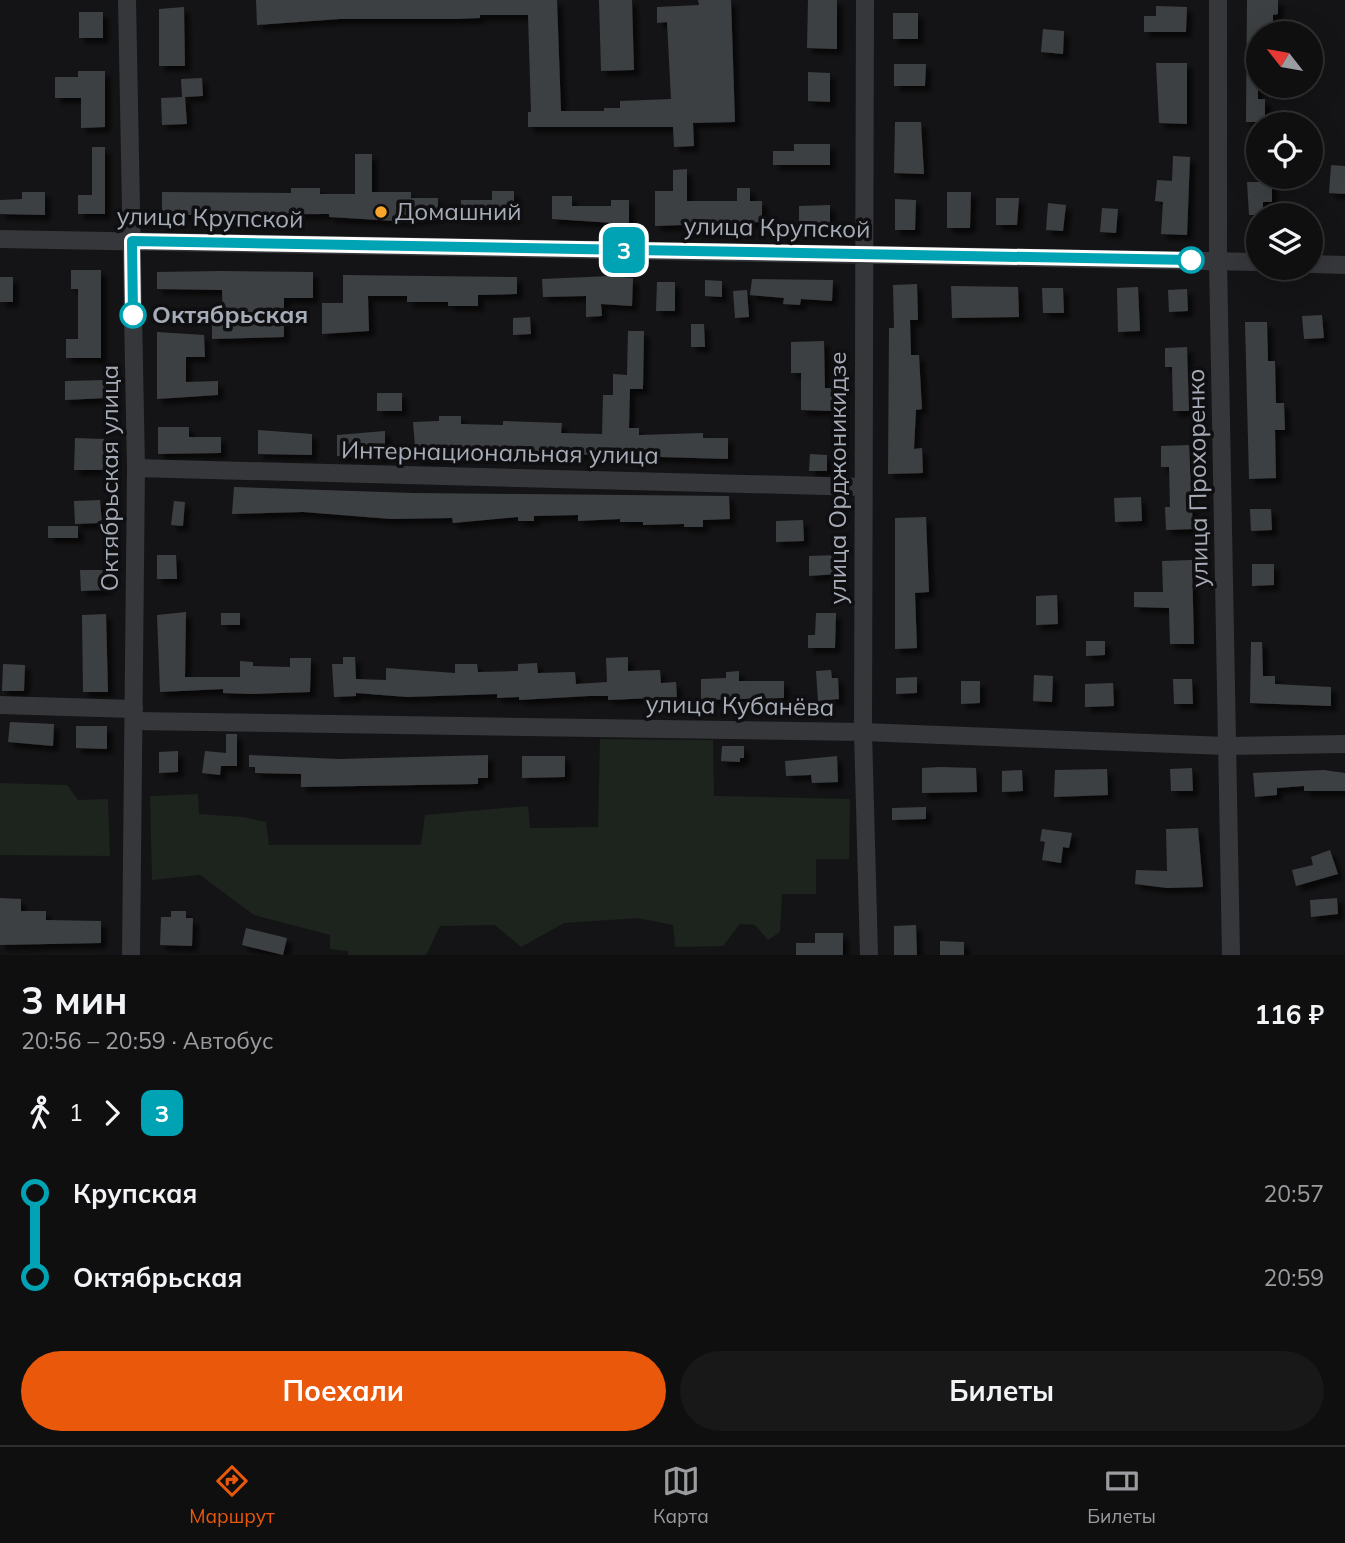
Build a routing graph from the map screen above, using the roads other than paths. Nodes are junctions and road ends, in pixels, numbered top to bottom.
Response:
1 (127, 0) edge
2 (865, 0) edge
3 (1217, 0) edge
4 (0, 239) edge
5 (132, 241) junction
6 (862, 254) junction
7 (1218, 261) junction
8 (1246, 262) edge
9 (1323, 264) edge
10 (1345, 265) edge
11 (136, 468) junction
12 (863, 487) junction
13 (0, 705) edge
14 (134, 715) junction
15 (863, 732) junction
16 (1345, 744) edge
17 (1227, 746) junction
18 (131, 955) edge
19 (869, 955) edge
20 (1231, 955) edge

1 - 5 street, Октябрьская улица
2 - 6 street, улица Орджоникидзе
3 - 7 street, улица Прохоренко
4 - 5 street, улица Крупской
5 - 6 street, улица Крупской
5 - 11 street, Октябрьская улица
6 - 7 street, улица Крупской
6 - 12 street, улица Орджоникидзе
7 - 8 street, улица Крупской
7 - 17 street, улица Прохоренко
9 - 10 street
11 - 12 street, Интернациональная улица
11 - 14 street, Октябрьская улица
12 - 15 street, улица Орджоникидзе
13 - 14 street, улица Кубанёва
14 - 15 street, улица Кубанёва
14 - 18 street, Октябрьская улица
15 - 17 street, улица Кубанёва
15 - 19 street, улица Орджоникидзе
16 - 17 street, улица Кубанёва
17 - 20 street, улица Прохоренко

